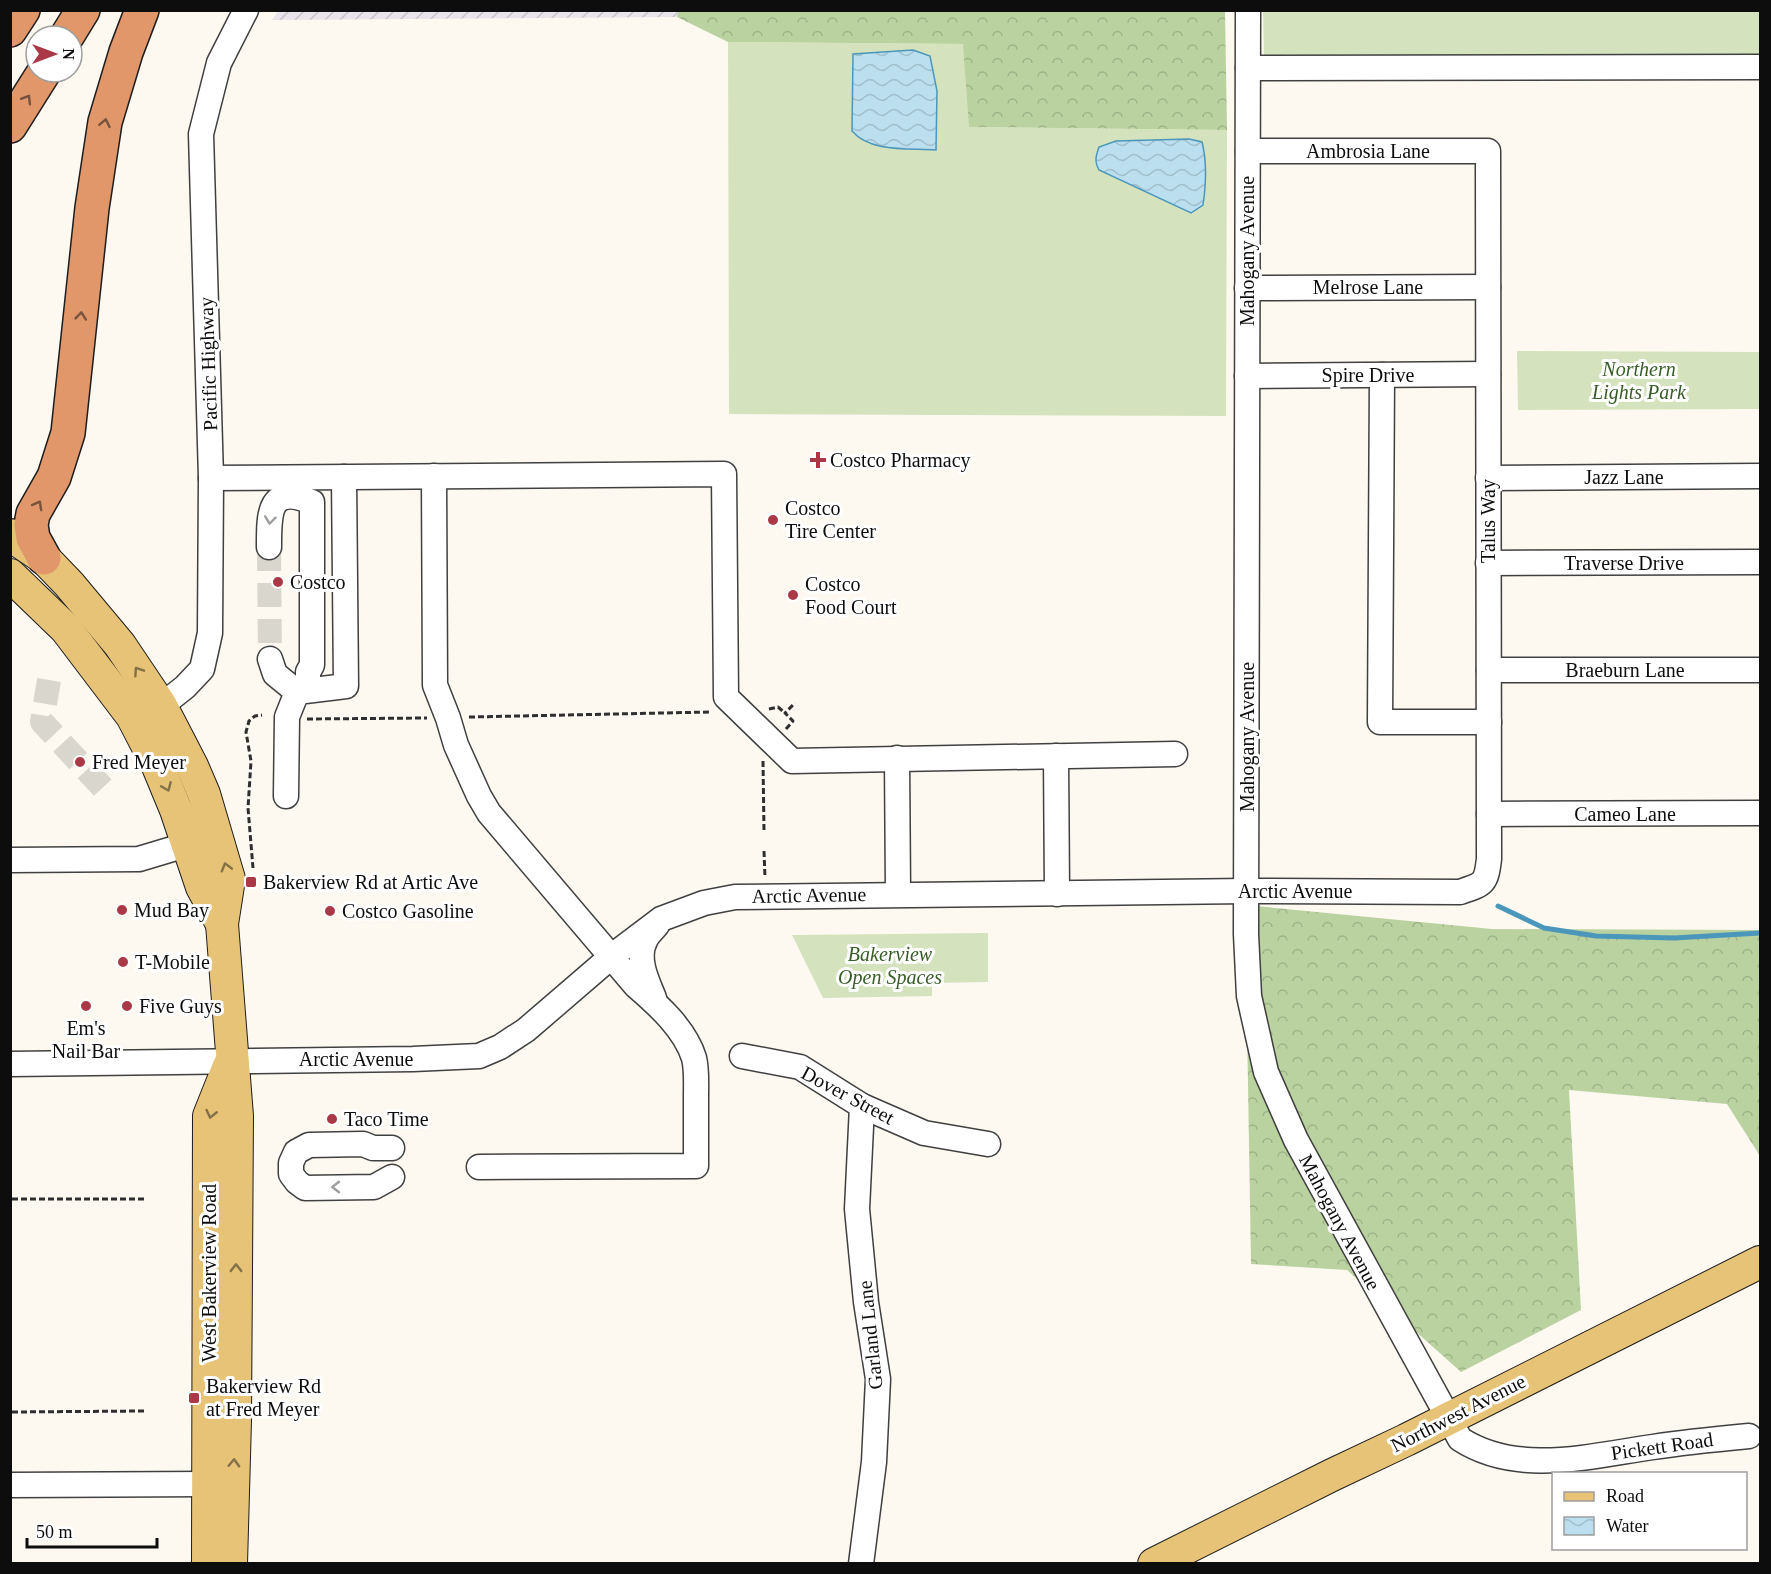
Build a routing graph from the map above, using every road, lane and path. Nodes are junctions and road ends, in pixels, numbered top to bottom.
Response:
1 (23, 10) edge
2 (83, 10) edge
3 (142, 10) edge
4 (246, 10) edge
5 (1248, 10) edge
6 (74, 24) edge
7 (10, 30) edge
8 (1761, 67) edge
9 (1248, 68) junction
10 (36, 84) edge
11 (10, 126) edge
12 (1248, 151) junction
13 (1488, 151) joint
14 (1488, 287) junction
15 (1247, 288) junction
16 (1488, 374) junction
17 (1382, 375) junction
18 (1247, 376) junction
19 (434, 476) junction
20 (1761, 476) edge
21 (344, 477) junction
22 (211, 478) junction
23 (1488, 478) junction
24 (312, 502) junction
25 (344, 502) junction
26 (10, 535) edge
27 (269, 547) tunnel mouth
28 (44, 558) junction
29 (1761, 562) edge
30 (1488, 563) junction
31 (10, 575) edge
32 (270, 659) tunnel mouth
33 (1489, 670) junction
34 (1761, 670) edge
35 (304, 685) junction
36 (795, 703) dead end
37 (161, 706) junction
38 (759, 711) dead end
39 (722, 712) dead end
40 (785, 713) junction
41 (262, 715) dead end
42 (469, 717) dead end
43 (432, 718) dead end
44 (300, 719) dead end
45 (1489, 722) junction
46 (781, 734) dead end
47 (763, 753) dead end
48 (1175, 754) dead end
49 (1056, 756) junction
50 (897, 758) junction
51 (286, 796) dead end
52 (1761, 813) edge
53 (1489, 814) junction
54 (764, 831) dead end
55 (189, 844) junction
56 (764, 851) dead end
57 (10, 860) edge
58 (252, 871) dead end
59 (765, 880) dead end
60 (1477, 886) joint
61 (1247, 891) junction
62 (898, 894) junction
63 (1057, 894) junction
64 (661, 919) junction
65 (222, 924) junction
66 (612, 956) junction
67 (656, 1003) junction
68 (742, 1056) dead end
69 (232, 1060) junction
70 (10, 1064) edge
71 (862, 1106) junction
72 (988, 1144) dead end
73 (392, 1148) dead end
74 (479, 1167) dead end
75 (392, 1177) dead end
76 (144, 1199) dead end
77 (12, 1200) edge
78 (1761, 1262) edge
79 (145, 1411) dead end
80 (12, 1412) edge
81 (1446, 1418) junction
82 (1749, 1436) dead end
83 (209, 1484) junction
84 (10, 1485) edge
85 (208, 1563) edge
86 (219, 1563) edge
87 (231, 1563) edge
88 (861, 1563) edge
89 (1154, 1563) edge

1 - 7 highway
2 - 6 highway
28 -> 3 highway
4 - 22 street, Pacific Highway
5 - 9 street, Mahogany Avenue
8 - 9 street
9 - 12 street, Mahogany Avenue
11 -> 10 highway
12 - 13 street, Ambrosia Lane
12 - 15 street, Mahogany Avenue
13 - 14 street, Talus Way
14 - 15 street, Melrose Lane
14 - 16 street, Talus Way
15 - 18 street, Mahogany Avenue
16 - 17 street, Spire Drive
16 - 23 street, Talus Way
17 - 18 street, Spire Drive
17 - 45 street
18 - 61 street, Mahogany Avenue
19 - 21 street
19 - 50 street
19 - 66 street
20 - 23 street, Jazz Lane
21 - 22 street
21 - 25 street
22 - 37 street, Pacific Highway
23 - 30 street, Talus Way
24 - 25 street
24 -> 27 street
24 - 35 street
25 - 35 street
26 - 28 main road, West Bakerview Road
37 -> 28 main road, West Bakerview Road
29 - 30 street, Traverse Drive
30 - 33 street, Talus Way
31 -> 55 main road, West Bakerview Road
32 - 35 street
33 - 34 street, Braeburn Lane
33 - 45 street, Talus Way
35 - 51 street
36 - 40 path
65 -> 37 main road, West Bakerview Road
38 - 40 path
39 - 42 path
40 - 46 path
41 - 58 path
43 - 44 path
45 - 53 street, Talus Way
47 - 54 path
48 - 49 street
49 - 50 street
49 - 63 street
50 - 62 street
52 - 53 street, Cameo Lane
53 - 60 street, Talus Way
55 - 57 street
55 - 65 main road, West Bakerview Road
56 - 59 path
60 - 61 street, Arctic Avenue
61 - 63 street, Arctic Avenue
61 - 81 street, Mahogany Avenue
62 - 63 street, Arctic Avenue
62 - 64 street, Arctic Avenue
64 - 66 street, Arctic Avenue
64 - 67 street
65 - 69 main road, West Bakerview Road
66 - 67 street
66 - 69 street, Arctic Avenue
67 - 74 street
68 - 71 street, Dover Street
69 - 70 street, Arctic Avenue
69 -> 83 main road, West Bakerview Road
87 -> 69 main road, West Bakerview Road
71 - 72 street, Dover Street
71 - 88 street, Garland Lane
75 -> 73 street
76 - 77 path
78 - 81 main road, Northwest Avenue
79 - 80 path
81 - 82 street, Pickett Road
81 - 89 main road, Northwest Avenue
83 - 84 street
83 - 85 main road, West Bakerview Road
83 - 86 main road

